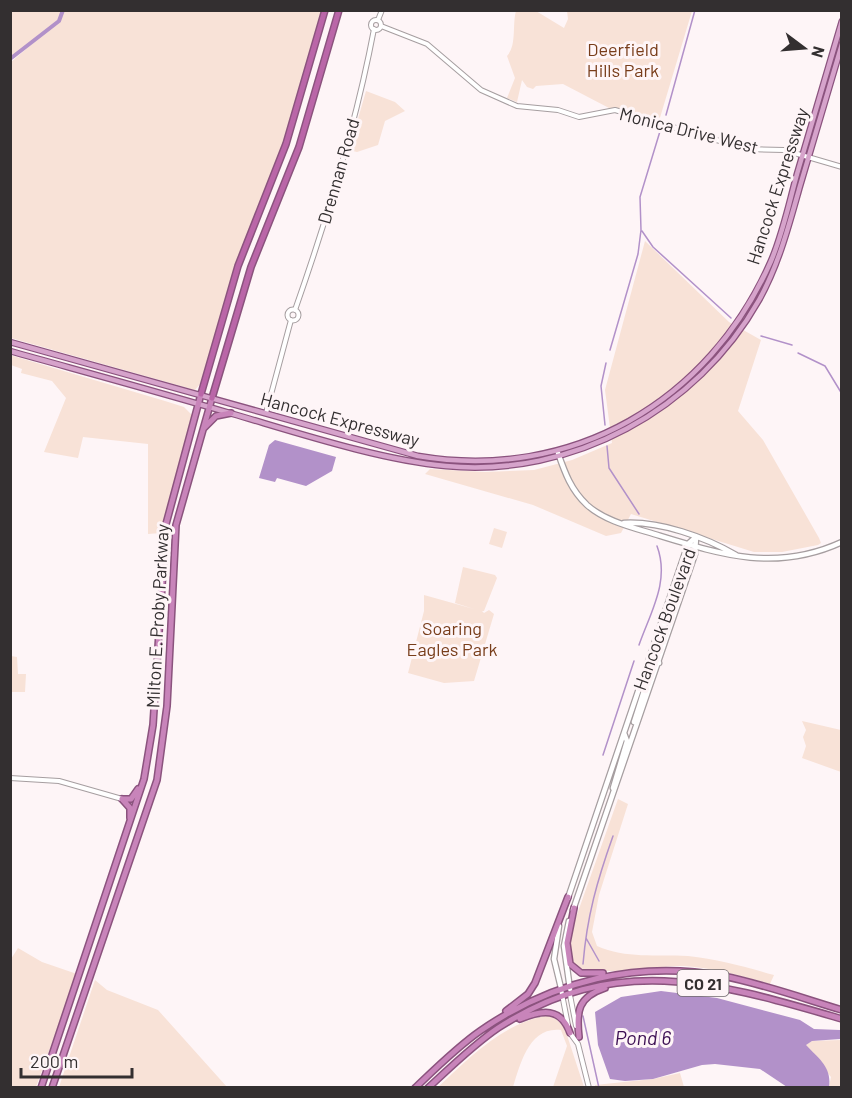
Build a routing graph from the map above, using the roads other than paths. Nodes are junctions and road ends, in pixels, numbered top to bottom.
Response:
1 (325, 10) edge
2 (339, 10) edge
3 (382, 10) edge
4 (378, 20) junction
5 (842, 21) edge
6 (381, 26) junction
7 (374, 30) junction
8 (842, 44) edge
9 (802, 156) junction
10 (809, 158) junction
11 (842, 167) edge
12 (295, 310) junction
13 (291, 320) junction
14 (10, 342) edge
15 (10, 351) edge
16 (201, 394) junction
17 (212, 398) junction
18 (199, 404) junction
19 (209, 407) junction
20 (231, 413) junction
21 (266, 413) junction
22 (202, 429) junction
23 (557, 451) junction
24 (559, 457) junction
25 (619, 523) junction
26 (696, 537) junction
27 (842, 542) edge
28 (688, 544) junction
29 (697, 547) junction
30 (738, 556) junction
31 (670, 599) junction
32 (649, 659) junction
33 (659, 663) junction
34 (624, 733) junction
35 (631, 740) junction
36 (151, 741) junction
37 (10, 777) edge
38 (606, 788) junction
39 (613, 791) junction
40 (122, 799) junction
41 (128, 834) junction
42 (596, 843) junction
43 (568, 897) junction
44 (574, 908) junction
45 (659, 971) junction
46 (638, 981) junction
47 (569, 985) junction
48 (561, 988) junction
49 (570, 995) junction
50 (562, 997) junction
51 (842, 1010) edge
52 (842, 1019) edge
53 (496, 1030) junction
54 (479, 1032) junction
55 (570, 1033) junction
56 (579, 1037) junction
57 (578, 1044) junction
58 (41, 1088) edge
59 (52, 1088) edge
60 (415, 1088) edge
61 (428, 1088) edge
62 (589, 1088) edge

1 - 16 highway, Milton E. Proby Parkway
2 - 17 highway, Milton E. Proby Parkway
3 - 4 street
4 - 6 street
4 - 7 street, Drennan Road
5 - 9 main road, Hancock Expressway
6 - 7 street
6 - 9 street, Monica Drive West
7 - 12 street, Drennan Road
8 - 10 main road, Hancock Expressway
9 - 10 street, Monica Drive West
9 - 23 main road, Hancock Expressway
10 - 11 street, Monica Drive West
10 - 24 main road, Hancock Expressway
12 - 13 street
12 - 13 street
13 - 21 street
14 - 16 main road, Hancock Expressway
15 - 18 main road, Hancock Expressway
16 - 17 main road, Hancock Expressway
16 - 18 highway, Milton E. Proby Parkway
17 - 19 highway, Milton E. Proby Parkway
17 - 21 main road, Hancock Expressway
18 - 19 main road, Hancock Expressway
18 - 36 highway, Milton E. Proby Parkway
19 - 20 main road, Hancock Expressway
19 - 22 highway, Milton E. Proby Parkway
20 - 22 highway
20 - 24 main road, Hancock Expressway
21 - 23 main road, Hancock Expressway
22 - 59 highway, Milton E. Proby Parkway
23 - 24 main road
24 - 25 main road
25 - 26 main road
25 - 28 main road
26 - 28 main road, Hancock Boulevard
26 - 29 main road, Hancock Boulevard
26 - 30 main road
27 - 30 main road
28 - 29 main road
28 - 31 main road, Hancock Boulevard
29 - 30 main road
29 - 33 main road, Hancock Boulevard
31 - 32 main road, Hancock Boulevard
31 - 33 main road
32 - 34 main road, Hancock Boulevard
32 - 35 main road
33 - 35 main road, Hancock Boulevard
34 - 38 main road, Hancock Boulevard
34 - 39 main road
35 - 39 main road, Hancock Boulevard
36 - 40 highway
36 - 41 highway, Milton E. Proby Parkway
37 - 40 street
38 - 39 main road
38 - 42 main road
38 - 43 main road, Hancock Boulevard
39 - 42 main road, Hancock Boulevard
40 - 41 highway
41 - 58 highway, Milton E. Proby Parkway
42 - 44 main road, Hancock Boulevard
43 - 48 main road, Hancock Boulevard
43 - 54 highway
44 - 45 highway
44 - 47 main road, Hancock Boulevard
45 - 47 highway, CO 21
45 - 51 highway, CO 21
46 - 49 highway, CO 21
46 - 52 highway, CO 21
46 - 56 highway
47 - 48 highway, CO 21
47 - 49 main road, Hancock Boulevard
48 - 50 street
48 - 54 highway, CO 21
49 - 50 highway, CO 21
49 - 56 street
50 - 53 highway, CO 21
50 - 55 street
53 - 55 highway
53 - 61 highway, CO 21
54 - 60 highway, CO 21
55 - 57 street
56 - 57 street
57 - 62 street

